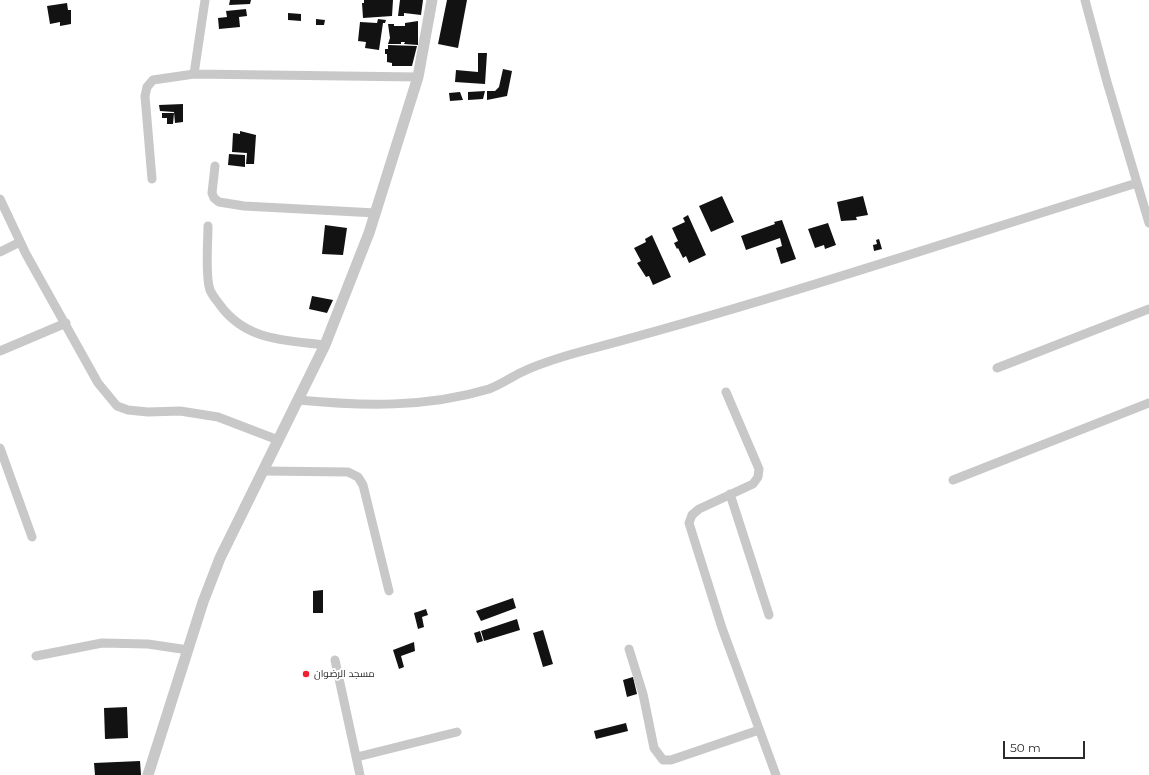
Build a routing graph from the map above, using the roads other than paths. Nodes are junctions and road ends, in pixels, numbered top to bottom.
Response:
1 (205, 0) edge
2 (432, 0) edge
3 (1085, 0) edge
4 (194, 74) junction
5 (418, 77) junction
6 (215, 166) dead end
7 (152, 179) dead end
8 (1137, 183) junction
9 (0, 199) edge
10 (376, 213) junction
11 (1149, 223) edge
12 (208, 226) dead end
13 (20, 242) junction
14 (0, 252) edge
15 (1149, 308) edge
16 (66, 323) junction
17 (325, 345) junction
18 (0, 352) edge
19 (997, 368) dead end
20 (726, 392) dead end
21 (298, 400) junction
22 (1149, 404) edge
23 (278, 440) junction
24 (0, 448) edge
25 (263, 471) junction
26 (953, 480) dead end
27 (730, 494) junction
28 (32, 537) dead end
29 (390, 591) dead end
30 (769, 615) dead end
31 (629, 649) dead end
32 (188, 650) junction
33 (36, 656) dead end
34 (335, 660) dead end
35 (759, 730) junction
36 (457, 732) dead end
37 (357, 757) junction
38 (148, 775) edge
39 (360, 775) edge
40 (776, 775) edge

1 - 4 street
2 - 5 street
3 - 8 street
4 - 5 street
4 - 7 street
5 - 10 street
6 - 10 street
8 - 11 street
8 - 21 street
9 - 13 street
10 - 17 street
12 - 17 street
13 - 14 street
13 - 16 street
15 - 19 street
16 - 18 street
16 - 23 street
17 - 21 street
20 - 27 street
21 - 23 street
22 - 26 street
23 - 25 street
24 - 28 street
25 - 29 street
25 - 32 street
27 - 30 street
27 - 35 street
31 - 35 street
32 - 33 street
32 - 38 street
34 - 37 street
35 - 40 street
36 - 37 street
37 - 39 street

